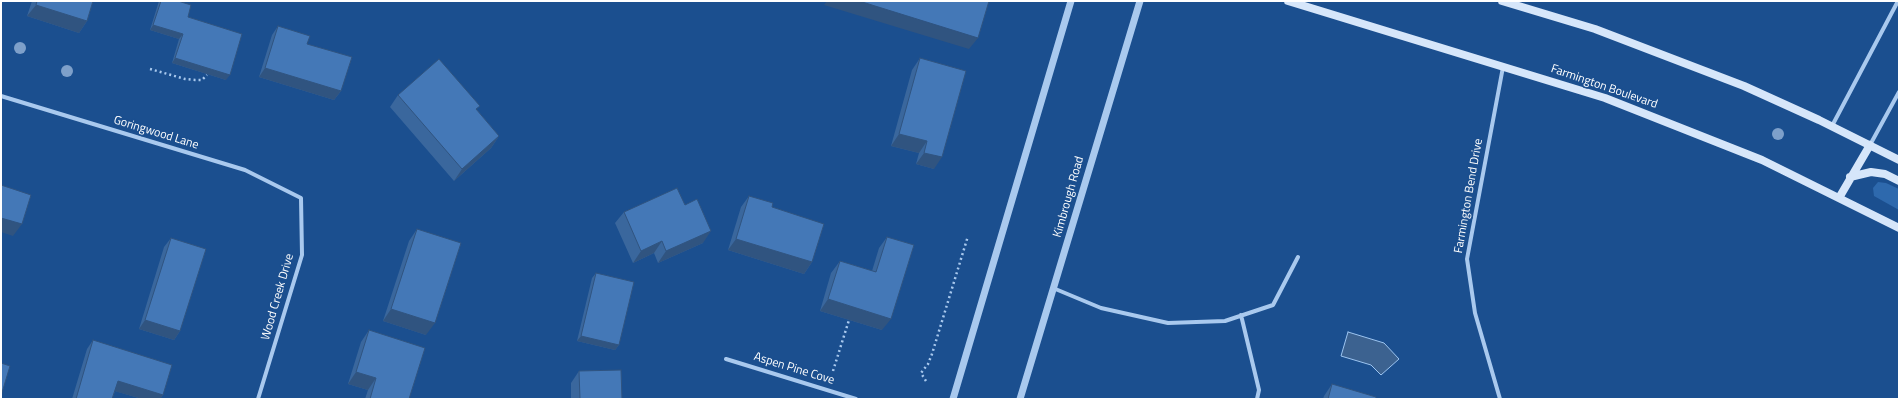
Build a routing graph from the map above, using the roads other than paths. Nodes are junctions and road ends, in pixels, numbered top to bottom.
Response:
1 (1072, 1) edge
2 (1140, 1) edge
3 (1288, 1) edge
4 (1502, 1) edge
5 (1898, 1) edge
6 (1503, 66) junction
7 (1899, 92) edge
8 (1, 96) edge
9 (1832, 126) junction
10 (1870, 145) junction
11 (1899, 160) edge
12 (1850, 177) junction
13 (1899, 181) edge
14 (301, 198) joint
15 (1839, 198) junction
16 (1899, 228) edge
17 (1298, 257) dead end
18 (1053, 288) junction
19 (1242, 315) junction
20 (726, 359) dead end
21 (258, 399) edge
22 (856, 399) edge
23 (953, 399) edge
24 (1020, 399) edge
25 (1258, 399) edge
26 (1500, 399) edge

1 - 23 street
2 - 18 street, Kimbrough Road
3 - 6 main road, Farmington Boulevard
4 - 9 main road
5 - 9 street
6 - 15 main road, Farmington Boulevard
6 - 26 street, Farmington Bend Drive
7 - 10 street
8 - 14 street, Goringwood Lane
9 - 10 main road
10 - 11 main road
10 - 12 main road
12 - 13 main road
12 - 15 main road
14 - 21 street, Wood Creek Drive
15 - 16 main road, Farmington Boulevard
17 - 19 street
18 - 19 street
18 - 24 street, Kimbrough Road
19 - 25 street
20 - 22 street, Aspen Pine Cove

